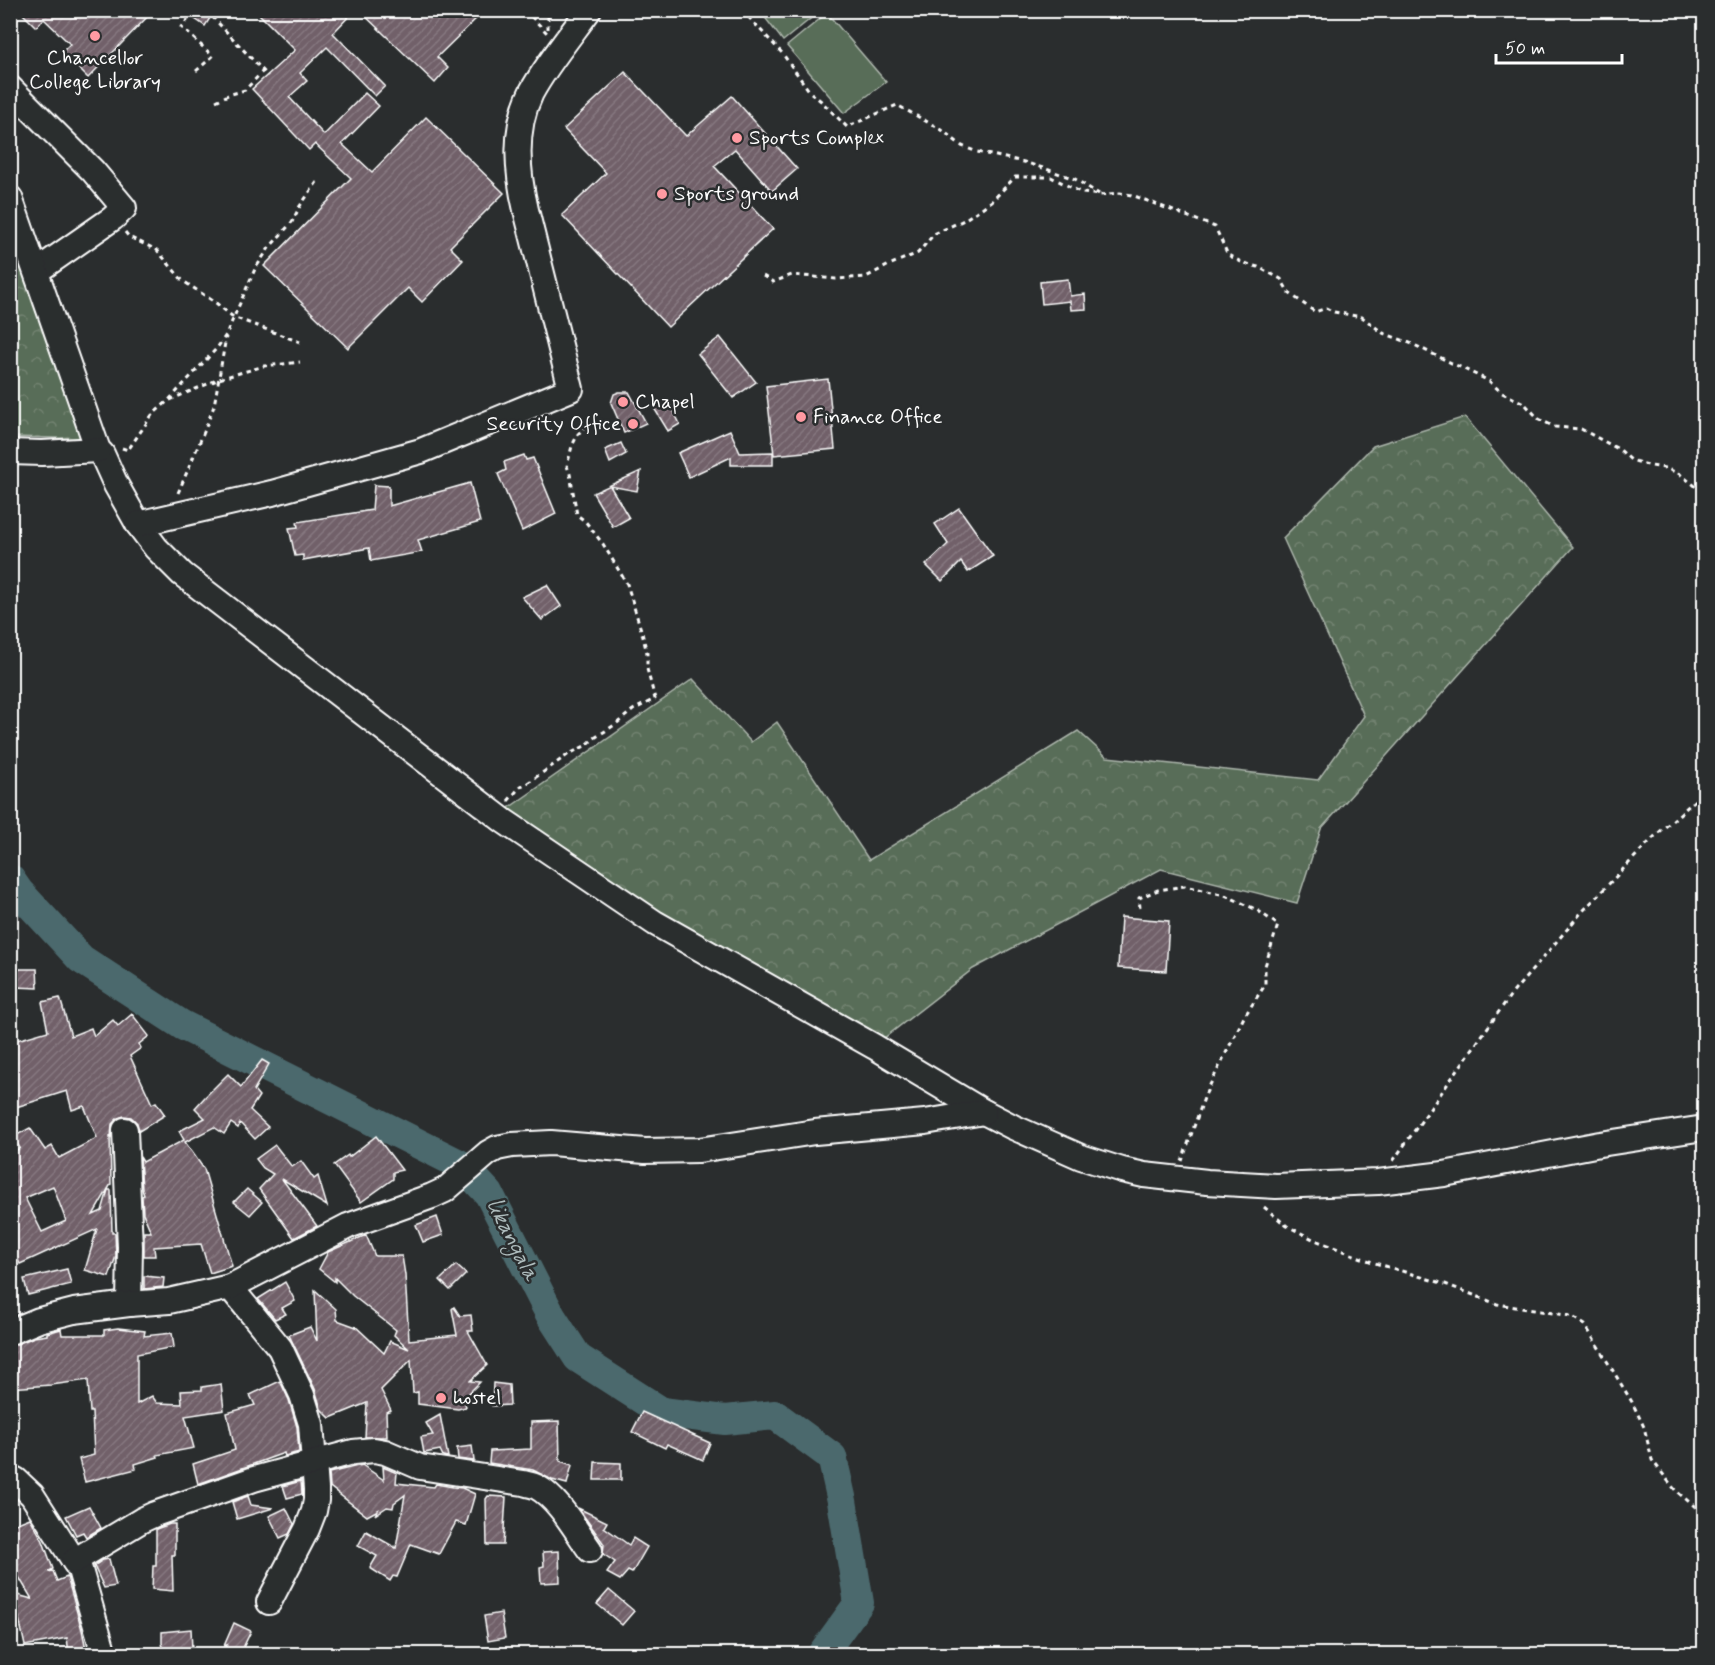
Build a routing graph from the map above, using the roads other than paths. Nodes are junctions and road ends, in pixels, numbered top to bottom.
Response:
1 (589, 10) edge
2 (10, 88) edge
3 (10, 198) edge
4 (37, 271) junction
5 (10, 452) edge
6 (100, 452) junction
7 (138, 524) junction
8 (984, 1112) junction
9 (1704, 1128) edge
10 (125, 1130) dead end
11 (230, 1287) junction
12 (129, 1304) junction
13 (10, 1332) edge
14 (313, 1462) junction
15 (10, 1477) edge
16 (590, 1550) dead end
17 (74, 1561) junction
18 (269, 1602) dead end
19 (104, 1654) edge

1 - 7 street
2 - 4 street
3 - 4 street
4 - 6 street
5 - 6 street
6 - 7 street
7 - 8 street
8 - 9 street
8 - 11 street
10 - 12 street
11 - 12 street
11 - 14 street
12 - 13 street
14 - 16 street
14 - 17 street
14 - 18 street
15 - 17 street
17 - 19 street

